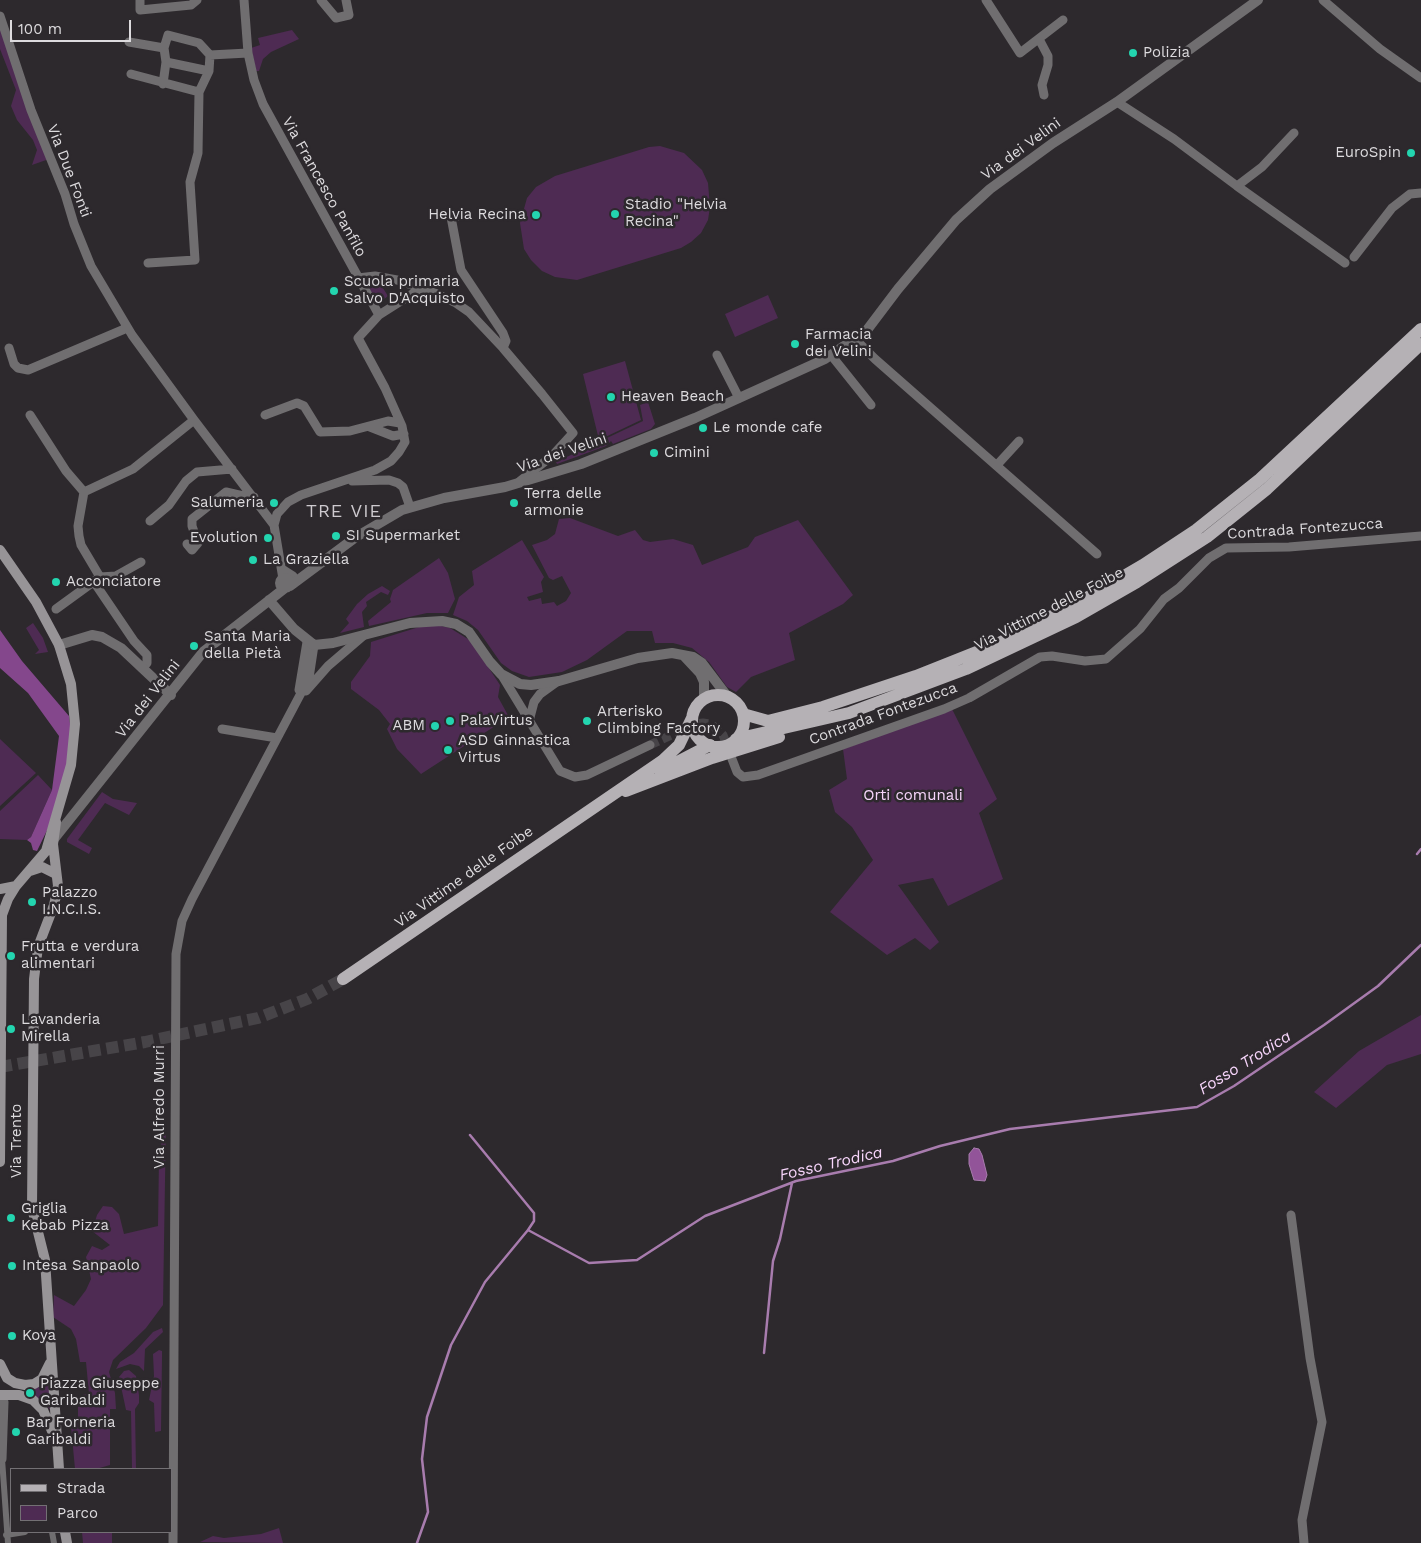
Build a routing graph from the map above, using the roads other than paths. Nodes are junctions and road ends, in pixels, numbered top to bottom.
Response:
1 (140, 0) edge
2 (197, 0) edge
3 (244, 0) edge
4 (321, 0) edge
5 (346, 0) edge
6 (986, 0) edge
7 (1258, 0) edge
8 (1323, 0) edge
9 (0, 16) edge
10 (1063, 20) dead end
11 (1039, 39) junction
12 (129, 42) dead end
13 (164, 48) junction
14 (248, 53) junction
15 (210, 55) junction
16 (166, 62) junction
17 (209, 71) junction
18 (131, 74) dead end
19 (1421, 78) edge
20 (164, 84) junction
21 (199, 92) junction
22 (1044, 94) dead end
23 (1117, 102) junction
24 (1294, 133) dead end
25 (1238, 186) junction
26 (1421, 192) edge
27 (466, 215) dead end
28 (1354, 257) dead end
29 (148, 263) dead end
30 (1345, 263) dead end
31 (358, 278) junction
32 (420, 289) junction
33 (379, 315) junction
34 (127, 328) junction
35 (1421, 329) edge
36 (855, 339) junction
37 (1421, 344) edge
38 (9, 348) dead end
39 (503, 348) junction
40 (717, 355) dead end
41 (832, 355) junction
42 (739, 398) junction
43 (871, 405) dead end
44 (30, 415) dead end
45 (265, 415) dead end
46 (194, 420) junction
47 (400, 423) junction
48 (370, 427) junction
49 (404, 434) junction
50 (1020, 441) dead end
51 (997, 465) junction
52 (232, 469) junction
53 (339, 482) junction
54 (516, 484) junction
55 (84, 492) junction
56 (254, 497) junction
57 (410, 507) junction
58 (150, 521) dead end
59 (274, 525) junction
60 (1421, 536) edge
61 (187, 544) dead end
62 (0, 550) edge
63 (1097, 554) dead end
64 (141, 562) dead end
65 (97, 580) junction
66 (286, 580) junction
67 (269, 600) junction
68 (56, 609) dead end
69 (364, 635) junction
70 (311, 643) junction
71 (59, 645) junction
72 (682, 655) junction
73 (142, 668) junction
74 (501, 674) junction
75 (559, 681) junction
76 (171, 695) junction
77 (727, 696) junction
78 (704, 699) junction
79 (297, 700) junction
80 (849, 713) junction
81 (743, 714) junction
82 (692, 718) junction
83 (528, 721) junction
84 (222, 730) dead end
85 (277, 738) junction
86 (736, 739) junction
87 (650, 745) tunnel mouth
88 (710, 745) junction
89 (732, 759) tunnel mouth
90 (602, 800) junction
91 (56, 822) junction
92 (63, 830) junction
93 (53, 840) junction
94 (46, 851) junction
95 (55, 861) junction
96 (30, 871) junction
97 (56, 874) junction
98 (16, 886) junction
99 (0, 889) edge
100 (0, 939) edge
101 (0, 959) edge
102 (343, 979) tunnel mouth
103 (0, 1060) edge
104 (0, 1162) edge
105 (1291, 1215) dead end
106 (50, 1360) junction
107 (0, 1364) edge
108 (30, 1385) junction
109 (0, 1395) edge
110 (19, 1395) junction
111 (2, 1406) edge
112 (55, 1439) junction
113 (2, 1440) edge
114 (2, 1459) joint
115 (58, 1468) edge
116 (19, 1533) edge
117 (6, 1535) junction
118 (8, 1543) edge
119 (173, 1543) edge
120 (1304, 1543) edge

1 - 2 street
3 - 14 street, Via Francesco Panfilo
4 - 5 street
6 - 11 street
7 - 23 street, Via dei Velini
8 - 19 street
9 - 34 street, Via Due Fonti
10 - 11 street
11 - 22 street
12 - 13 street
13 - 15 street
13 - 16 street
14 - 15 street
14 - 31 street, Via Francesco Panfilo
15 - 17 street
16 - 17 street
16 - 20 street
17 - 21 street
18 - 20 street
20 - 21 street
21 - 29 street
23 - 25 street
23 - 36 street, Via dei Velini
24 - 25 street
25 - 30 street
26 - 28 street
27 - 39 street
31 - 32 street
31 - 33 street, Via Francesco Panfilo
32 - 33 street
32 - 39 street
33 - 47 street
34 - 38 street
34 - 46 street, Via Due Fonti
35 - 81 main road, Via Vittime delle Foibe
36 - 41 street, Via dei Velini
36 - 51 street
37 - 80 main road, Via Vittime delle Foibe
39 - 54 street
40 - 42 street
41 - 42 street, Via dei Velini
41 - 43 street
42 - 54 street, Via dei Velini
44 - 55 street
45 - 48 street
46 - 52 street, Via Due Fonti
46 - 55 street
47 - 48 street
47 - 49 street
48 - 49 street
49 - 53 street
50 - 51 street
51 - 63 street
52 - 56 street, Via Due Fonti
52 - 58 street
53 - 57 street
53 - 59 street
54 - 57 street, Via dei Velini
55 - 65 street
56 - 59 street, Via Due Fonti
56 - 61 street
57 - 66 street, Via dei Velini
59 - 66 street, Via Due Fonti
60 - 89 street, Contrada Fontezucca
62 - 71 main road
64 - 65 street
65 - 68 street
65 - 73 street, Via dei Velini
66 - 67 street, Via dei Velini
67 - 70 street
67 - 76 street, Via dei Velini
69 - 70 street
69 - 74 street
69 - 79 street
70 - 79 street
71 - 73 street
71 - 91 main road
72 - 75 street
72 - 77 street
72 - 78 street
73 - 76 street
74 - 75 street
74 - 83 street
75 - 83 street
76 - 92 street, Via dei Velini
77 - 78 main road
77 - 81 main road
78 - 82 main road
79 - 85 street, Via Alfredo Murri
80 - 86 main road, Via Vittime delle Foibe
80 - 90 main road
81 - 86 main road
82 - 88 main road
82 - 90 main road, Via Vittime delle Foibe
83 - 87 street
84 - 85 street
85 - 119 street, Via Alfredo Murri
86 - 88 main road
88 - 90 main road, Via Vittime delle Foibe
90 - 102 main road, Via Vittime delle Foibe
91 - 93 main road
91 - 94 main road
92 - 93 street, Via dei Velini
92 - 95 street, Via dei Velini
93 - 94 street, Via dei Velini
93 - 95 main road, Via dei Velini
94 - 96 main road, Via dei Velini
95 - 97 main road, Via dei Velini
96 - 97 main road
96 - 98 main road, Via dei Velini
97 - 106 main road, Via Trento
98 - 99 main road
98 - 100 main road, Via dei Velini
100 - 101 main road, Via dei Velini
101 - 103 main road, Via dei Velini
103 - 104 main road, Via dei Velini
105 - 120 street
106 - 108 main road
106 - 112 main road, Via Trento
107 - 108 main road
108 - 110 street
109 - 110 main road
109 - 111 street
110 - 111 street
110 - 112 main road
111 - 113 street
112 - 115 main road
113 - 114 street
114 - 117 street
116 - 117 street
117 - 118 street

